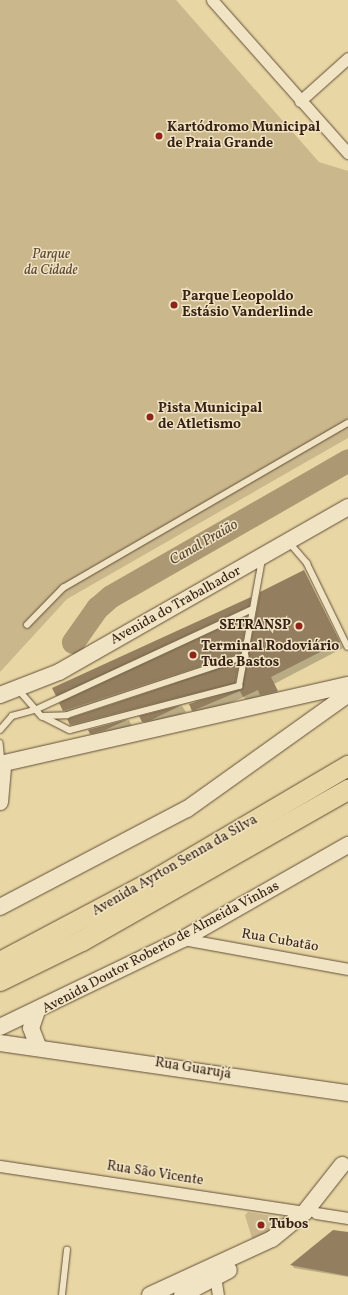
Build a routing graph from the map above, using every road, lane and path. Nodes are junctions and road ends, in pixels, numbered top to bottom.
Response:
1 (212, 0) edge
2 (348, 58) edge
3 (300, 101) junction
4 (348, 153) edge
5 (348, 423) edge
6 (348, 507) edge
7 (289, 542) junction
8 (262, 558) junction
9 (253, 609) junction
10 (27, 625) dead end
11 (348, 648) edge
12 (245, 656) junction
13 (348, 685) edge
14 (19, 689) junction
15 (348, 694) edge
16 (0, 695) edge
17 (35, 710) junction
18 (42, 716) junction
19 (0, 730) edge
20 (0, 743) edge
21 (1, 764) edge
22 (348, 766) edge
23 (348, 790) edge
24 (0, 802) edge
25 (348, 845) edge
26 (4, 900) edge
27 (183, 939) junction
28 (0, 962) edge
29 (348, 969) edge
30 (0, 981) edge
31 (38, 1011) junction
32 (0, 1027) edge
33 (0, 1043) edge
34 (38, 1046) junction
35 (348, 1093) edge
36 (345, 1159) edge
37 (0, 1166) edge
38 (311, 1212) junction
39 (348, 1218) edge
40 (67, 1250) dead end
41 (215, 1272) junction
42 (62, 1295) edge
43 (150, 1295) edge
44 (182, 1295) edge
45 (218, 1295) edge

1 - 3 street
2 - 3 street
3 - 4 street
5 - 10 lane
6 - 7 main road, Avenida do Trabalhador
7 - 8 main road, Avenida do Trabalhador
7 - 11 lane
8 - 9 lane
8 - 14 main road, Avenida do Trabalhador
9 - 12 lane
9 - 17 lane
12 - 18 lane
12 - 18 lane
13 - 21 main road
14 - 16 main road, Avenida do Trabalhador
14 - 17 lane
15 - 26 main road
17 - 18 lane
17 - 19 lane
20 - 21 lane
21 - 24 main road
22 - 28 highway, Avenida Ayrton Senna da Silva
23 - 30 highway, Avenida Ayrton Senna da Silva
25 - 27 main road, Avenida Doutor Roberto de Almeida Vinhas
27 - 29 street, Rua Cubatão
27 - 31 main road, Avenida Doutor Roberto de Almeida Vinhas
31 - 32 main road
31 - 34 main road, Avenida Doutor Roberto de Almeida Vinhas
33 - 34 main road
34 - 35 main road, Rua Guarujá
36 - 38 main road
37 - 38 street, Rua São Vicente
38 - 39 street, Rua São Vicente
38 - 41 main road
40 - 42 lane
41 - 43 main road
41 - 44 main road
41 - 45 street

